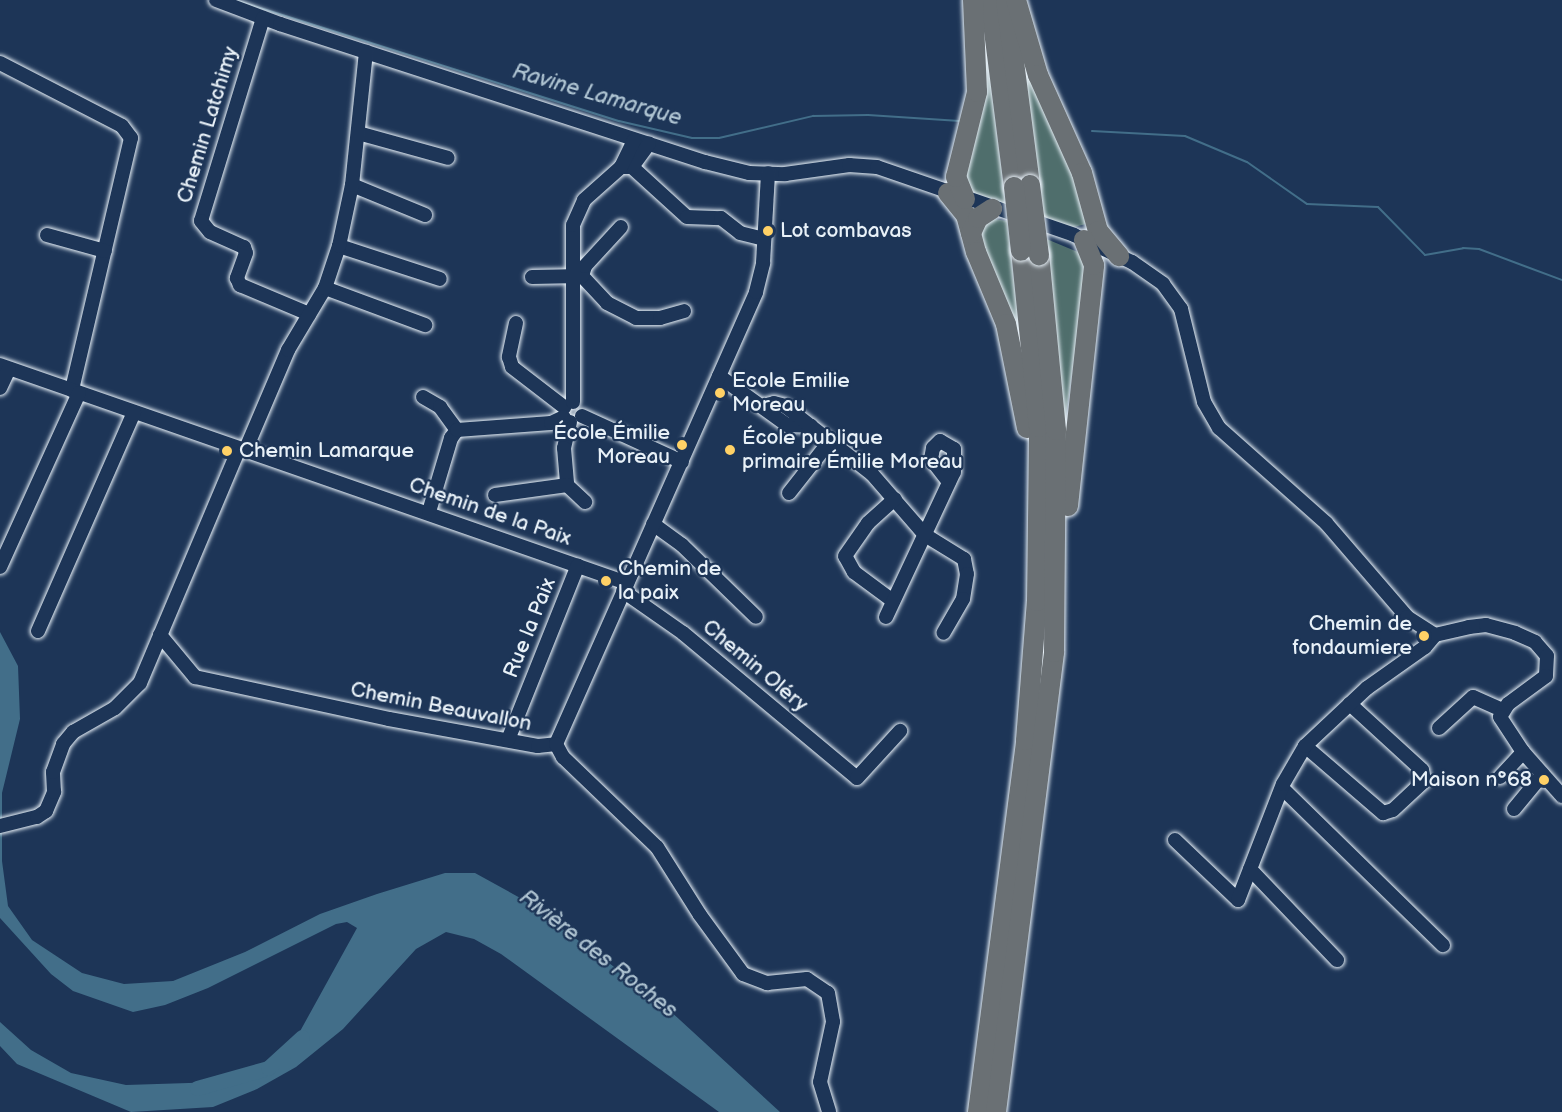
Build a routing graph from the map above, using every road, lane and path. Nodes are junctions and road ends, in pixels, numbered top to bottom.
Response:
1 (216, 0) edge
2 (973, 0) edge
3 (990, 0) edge
4 (1006, 0) edge
5 (1016, 0) edge
6 (263, 18) junction
7 (366, 52) junction
8 (0, 63) edge
9 (358, 133) junction
10 (634, 140) junction
11 (649, 144) junction
12 (448, 158) dead end
13 (626, 167) junction
14 (768, 173) junction
15 (352, 185) junction
16 (1022, 186) junction
17 (949, 193) junction
18 (1091, 198) junction
19 (992, 209) junction
20 (425, 215) dead end
21 (621, 227) dead end
22 (971, 233) junction
23 (47, 235) dead end
24 (1079, 238) junction
25 (764, 239) junction
26 (339, 246) junction
27 (105, 251) junction
28 (1030, 253) junction
29 (1119, 256) junction
30 (1092, 275) junction
31 (532, 277) dead end
32 (577, 277) junction
33 (440, 279) dead end
34 (325, 288) junction
35 (684, 311) dead end
36 (309, 314) junction
37 (516, 323) dead end
38 (425, 325) dead end
39 (4, 367) edge
40 (719, 376) junction
41 (0, 388) edge
42 (76, 392) junction
43 (423, 398) dead end
44 (134, 412) junction
45 (571, 413) junction
46 (457, 430) junction
47 (830, 441) junction
48 (242, 450) junction
49 (682, 462) junction
50 (949, 482) dead end
51 (567, 485) junction
52 (789, 493) dead end
53 (495, 495) dead end
54 (895, 499) junction
55 (585, 502) dead end
56 (429, 512) junction
57 (653, 524) junction
58 (925, 535) junction
59 (578, 565) junction
60 (0, 567) edge
61 (625, 587) junction
62 (1037, 601) junction
63 (893, 602) junction
64 (756, 617) dead end
65 (886, 617) dead end
66 (38, 631) dead end
67 (943, 633) dead end
68 (160, 635) junction
69 (1435, 635) junction
70 (1054, 652) junction
71 (1556, 664) edge
72 (1350, 704) junction
73 (1502, 710) junction
74 (1439, 728) dead end
75 (900, 731) dead end
76 (508, 740) junction
77 (556, 744) junction
78 (1305, 746) junction
79 (1523, 752) junction
80 (1543, 774) junction
81 (1500, 777) dead end
82 (1282, 788) junction
83 (1562, 796) edge
84 (1515, 809) dead end
85 (3, 826) edge
86 (1175, 840) dead end
87 (1250, 869) junction
88 (1443, 945) dead end
89 (1337, 960) dead end
90 (829, 1112) edge
91 (978, 1112) edge
92 (996, 1112) edge

1 - 6 street
2 - 17 highway
3 - 16 highway
4 - 16 highway
5 - 18 highway
6 - 7 street
6 - 36 street, Chemin Latchimy
7 - 9 street
7 - 10 street
8 - 27 street
9 - 12 street
9 - 15 street
10 - 11 street
10 - 13 street
11 - 13 street
11 - 14 street
13 - 25 street
13 - 32 street
14 - 17 street
14 - 25 street, Chemin Beauvallon
15 - 20 street
15 - 26 street
16 - 28 highway, bridge
17 - 19 street
17 - 22 highway
18 - 24 highway
18 - 29 highway
19 - 22 highway
19 - 24 street
21 - 32 street
22 - 62 highway
23 - 27 street
24 - 29 street
24 - 30 highway
25 - 40 street, Chemin Beauvallon
26 - 33 street
26 - 34 street
27 - 42 street
28 - 62 highway
28 - 70 highway
29 - 30 highway
29 - 69 street
30 - 70 highway
31 - 32 street
32 - 35 street
32 - 45 street
34 - 36 street
34 - 38 street
36 - 48 street
37 - 45 street
39 - 41 street
39 - 42 street, Chemin de la Paix
40 - 47 street
40 - 49 street, Chemin Beauvallon
42 - 44 street, Chemin de la Paix
42 - 60 street
43 - 46 street
44 - 48 street, Chemin de la Paix
44 - 66 street
45 - 46 street
45 - 49 street
45 - 51 street
46 - 56 street
47 - 52 street
47 - 54 street
48 - 56 street, Chemin de la Paix
48 - 68 street
49 - 57 street, Chemin Beauvallon
50 - 58 street
51 - 53 street
51 - 55 street
54 - 58 street
54 - 63 street
56 - 59 street, Chemin de la Paix
57 - 61 street, Chemin Beauvallon
57 - 64 street
58 - 63 street
58 - 67 street
59 - 61 street, Chemin de la Paix
59 - 76 street, Rue la Paix
61 - 75 street, Chemin Oléry
61 - 77 street, Chemin Beauvallon
62 - 91 highway
63 - 65 street
68 - 76 street, Chemin Beauvallon
68 - 85 street
69 - 71 street
69 - 72 street
70 - 92 highway
71 - 73 street
72 - 78 street
72 - 78 street
73 - 74 street
73 - 79 street
76 - 77 street, Chemin Beauvallon
77 - 90 street
78 - 82 street
79 - 80 street
79 - 81 street
80 - 83 street
80 - 84 street
82 - 87 street
82 - 88 street
86 - 87 street
87 - 89 street

